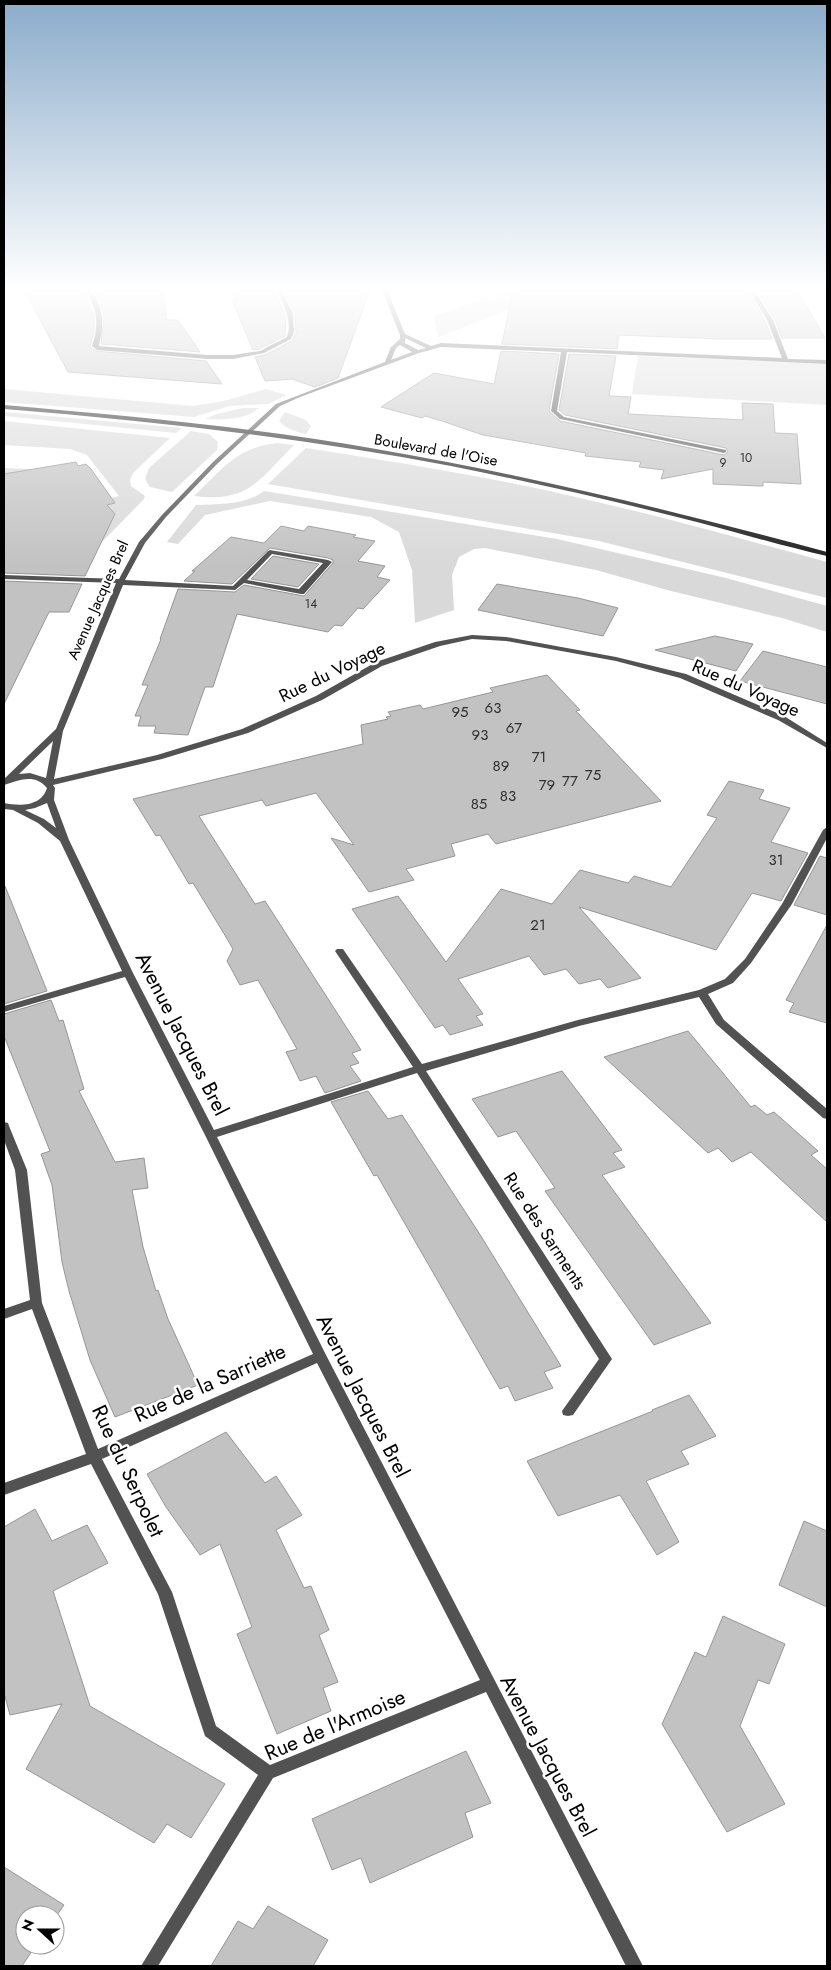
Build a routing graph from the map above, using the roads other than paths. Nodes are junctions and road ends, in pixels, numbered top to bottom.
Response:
1 (337, 382) edge
2 (559, 382) edge
3 (4, 407) edge
4 (251, 432) junction
5 (724, 451) dead end
6 (827, 554) edge
7 (4, 576) edge
8 (242, 581) junction
9 (121, 582) junction
10 (59, 730) junction
11 (827, 746) edge
12 (6, 781) edge
13 (49, 783) junction
14 (51, 793) junction
15 (6, 807) edge
16 (827, 830) edge
17 (64, 840) junction
18 (340, 951) dead end
19 (128, 974) junction
20 (702, 994) junction
21 (4, 1009) edge
22 (420, 1069) junction
23 (827, 1115) edge
24 (4, 1126) edge
25 (211, 1134) junction
26 (36, 1303) junction
27 (4, 1314) edge
28 (320, 1356) junction
29 (568, 1411) dead end
30 (94, 1457) junction
31 (4, 1489) edge
32 (488, 1684) junction
33 (268, 1773) junction
34 (149, 1966) edge
35 (635, 1966) edge

1 - 4 street, Avenue Jacques Brel
2 - 5 street
3 - 4 main road, Boulevard de l'Oise
4 - 6 main road, Boulevard de l'Oise
4 - 9 street, Avenue Jacques Brel
7 - 9 street
8 - 8 street
8 - 9 street
9 - 10 street, Avenue Jacques Brel
10 - 12 street, Avenue Jacques Brel
10 - 13 street, Avenue Jacques Brel
11 - 13 street, Rue du Voyage
12 - 13 street
13 - 14 street, Avenue Jacques Brel
14 - 15 street
14 - 17 street, Avenue Jacques Brel
15 - 17 street, Avenue Jacques Brel
16 - 20 street
17 - 19 street, Avenue Jacques Brel
18 - 22 street, Rue des Sarments
19 - 21 street
19 - 25 street, Avenue Jacques Brel
20 - 22 street
20 - 23 street
22 - 25 street
22 - 29 street, Rue des Sarments
24 - 26 street, Rue du Serpolet
25 - 28 street, Avenue Jacques Brel
26 - 27 street
26 - 30 street, Rue du Serpolet
28 - 30 street, Rue de la Sarriette
28 - 32 street, Avenue Jacques Brel
30 - 31 street, Rue de la Sarriette
30 - 33 street, Rue du Serpolet
32 - 33 street, Rue de l'Armoise
32 - 35 street, Avenue Jacques Brel
33 - 34 street, Rue de l'Armoise

